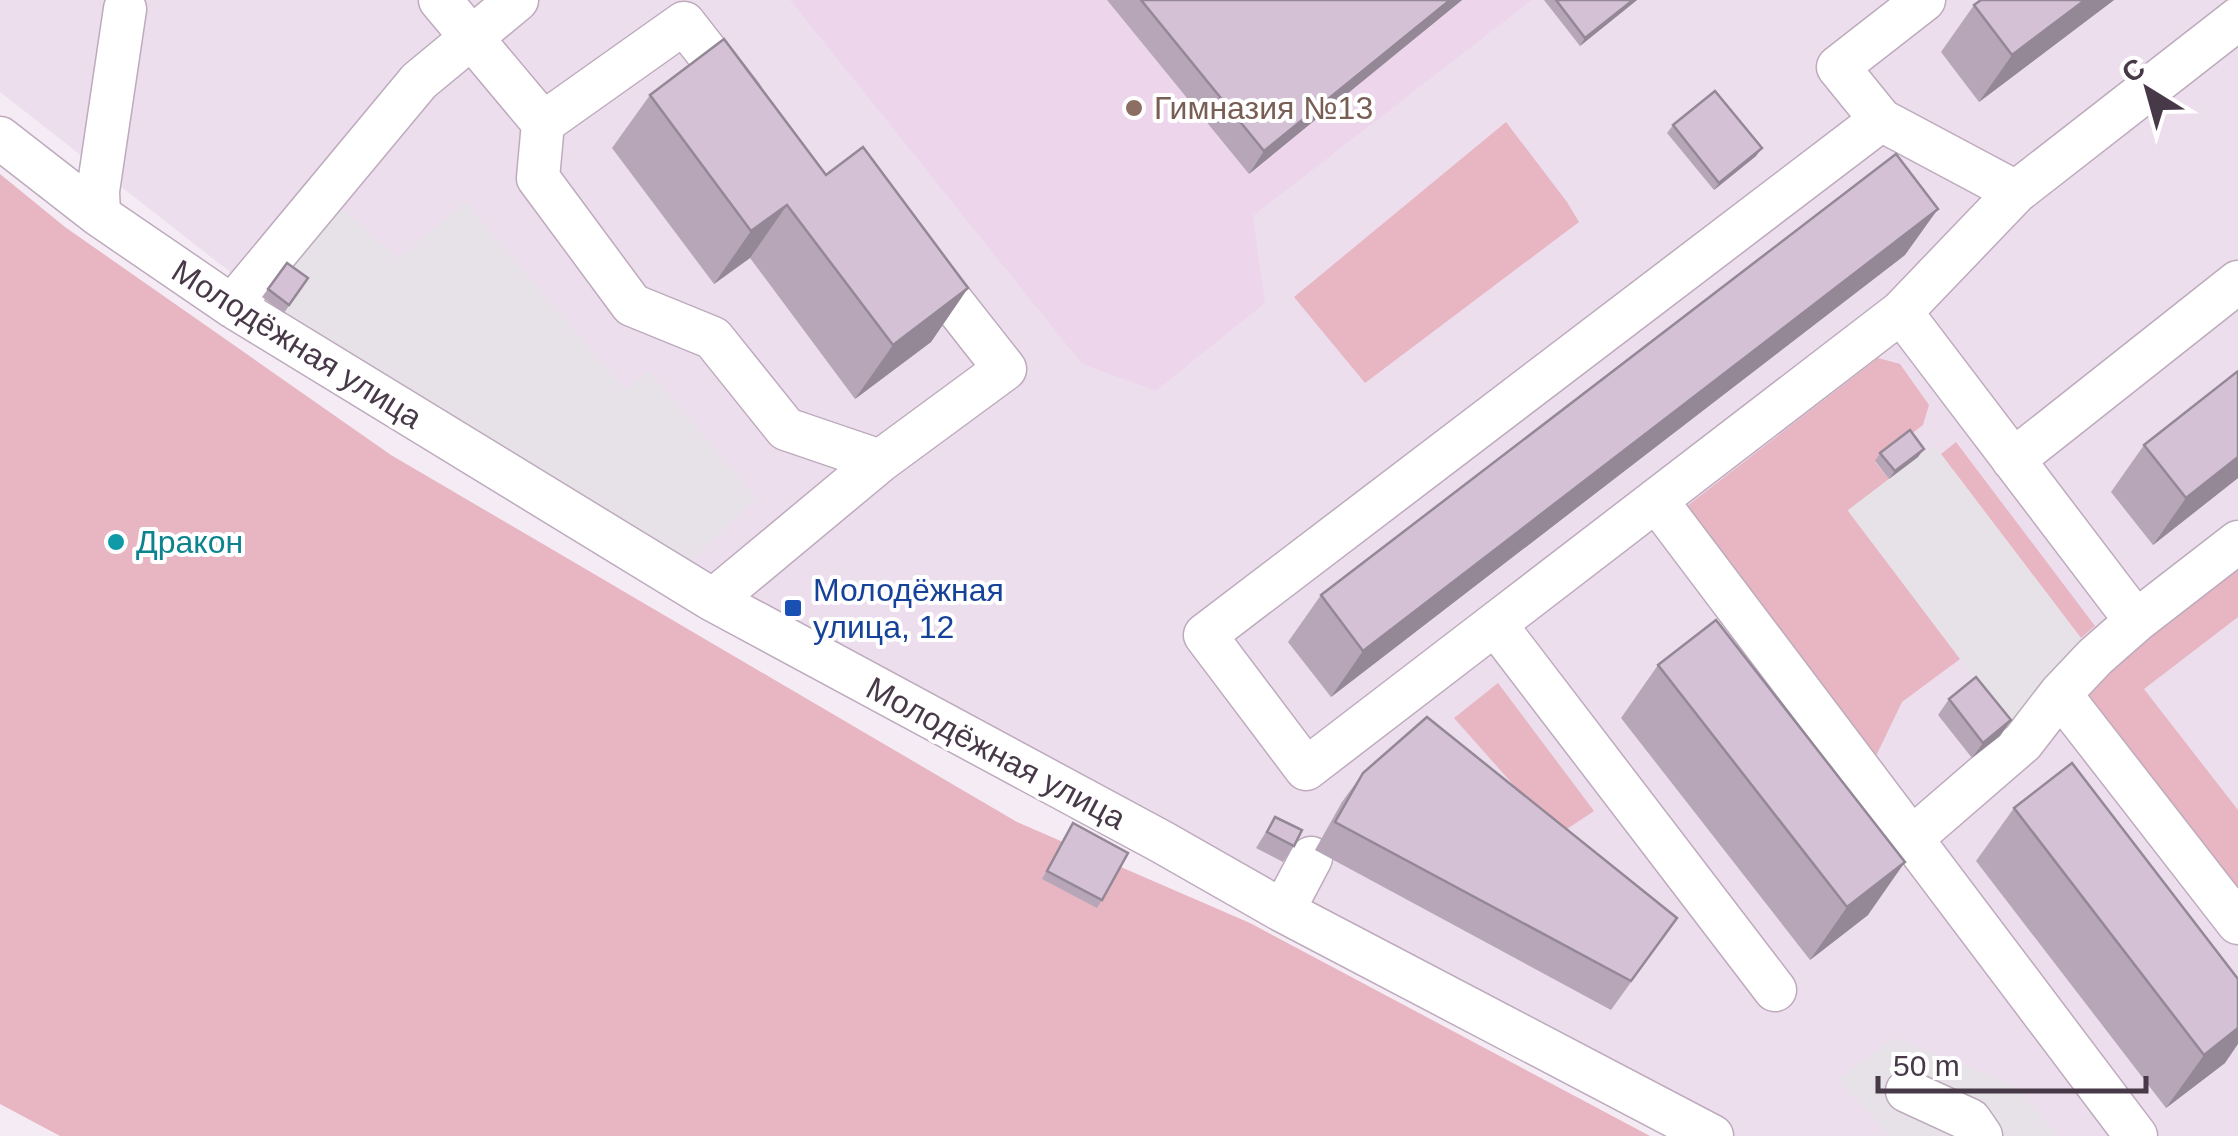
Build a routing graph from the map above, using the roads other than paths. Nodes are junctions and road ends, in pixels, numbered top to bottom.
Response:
1 (440, 0) edge
2 (517, 0) edge
3 (1924, 0) edge
4 (126, 3) edge
5 (2238, 19) edge
6 (472, 36) junction
7 (1881, 120) junction
8 (762, 122) edge
9 (544, 124) junction
10 (0, 138) edge
11 (2016, 192) junction
12 (99, 215) junction
13 (902, 238) edge
14 (2238, 282) edge
15 (232, 306) junction
16 (1901, 312) junction
17 (2013, 460) junction
18 (880, 461) junction
19 (1656, 500) junction
20 (2238, 542) edge
21 (713, 600) junction
22 (2136, 621) junction
23 (1495, 624) junction
24 (2060, 694) junction
25 (1912, 838) junction
26 (1311, 858) dead end
27 (1284, 910) junction
28 (2238, 923) edge
29 (1775, 990) dead end
30 (1907, 1090) dead end
31 (1712, 1136) edge
32 (1980, 1136) edge
33 (2136, 1136) edge

1 - 6 street
2 - 6 street
3 - 7 street
4 - 12 street
5 - 11 street
6 - 9 street
6 - 15 street
7 - 11 street
7 - 23 street
8 - 9 street
9 - 18 street
10 - 12 street, Молодёжная улица
11 - 16 street
12 - 15 street, Молодёжная улица
13 - 18 street
14 - 17 street
15 - 21 street, Молодёжная улица
16 - 17 street
16 - 19 street
17 - 22 street
18 - 21 street
19 - 23 street
19 - 25 street
20 - 22 street
21 - 27 street, Молодёжная улица
22 - 24 street
23 - 29 street
24 - 25 street
24 - 28 street
25 - 33 street
26 - 27 street
27 - 31 street, Молодёжная улица
30 - 32 street

